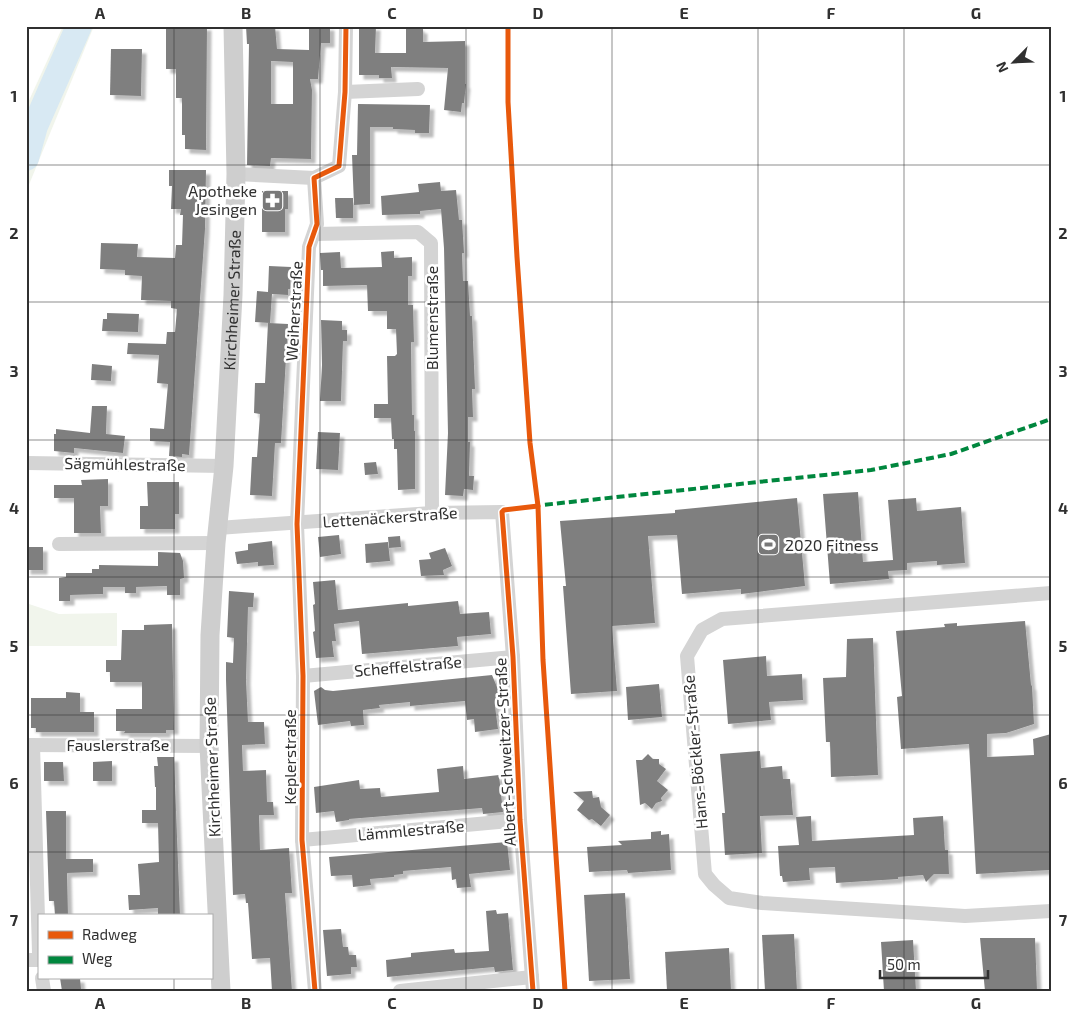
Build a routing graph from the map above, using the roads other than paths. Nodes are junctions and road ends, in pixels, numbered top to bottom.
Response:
1 (233, 26) edge
2 (346, 26) edge
3 (418, 89) dead end
4 (345, 92) junction
5 (236, 174) junction
6 (314, 178) junction
7 (314, 234) junction
8 (27, 463) edge
9 (224, 466) junction
10 (502, 512) joint
11 (432, 513) junction
12 (297, 524) junction
13 (216, 536) junction
14 (59, 544) dead end
15 (1051, 593) edge
16 (513, 656) junction
17 (303, 676) junction
18 (30, 745) edge
19 (210, 746) junction
20 (520, 820) junction
21 (302, 840) junction
22 (1051, 912) edge
23 (38, 930) edge
24 (532, 984) edge
25 (221, 991) edge
26 (314, 991) edge
27 (400, 991) edge

1 - 5 main road, Kirchheimer Straße
2 - 4 street
3 - 4 street
4 - 6 street
5 - 6 street
5 - 9 main road, Kirchheimer Straße
6 - 7 street, Weiherstraße
7 - 11 street, Blumenstraße
7 - 12 street, Weiherstraße
8 - 9 street, Sägmühlestraße
9 - 13 main road, Kirchheimer Straße
10 - 11 street, Lettenäckerstraße
10 - 16 street, Albert-Schweitzer-Straße
11 - 12 street, Lettenäckerstraße
12 - 13 street, Lettenäckerstraße
12 - 17 street, Keplerstraße
13 - 14 street
13 - 19 main road, Kirchheimer Straße
15 - 22 street, Hans-Böckler-Straße
16 - 17 street, Scheffelstraße
16 - 20 street, Albert-Schweitzer-Straße
17 - 21 street, Keplerstraße
18 - 19 street, Fauslerstraße
18 - 23 street
19 - 25 main road, Kirchheimer Straße
20 - 21 street, Lämmlestraße
20 - 24 street, Albert-Schweitzer-Straße
21 - 26 street, Keplerstraße
24 - 27 street

